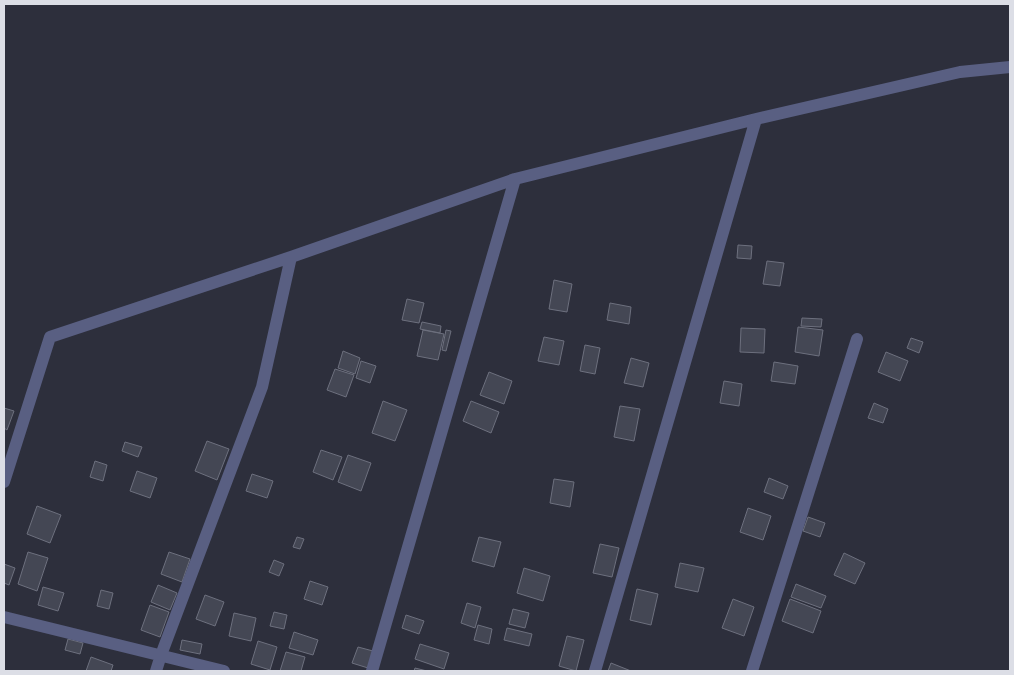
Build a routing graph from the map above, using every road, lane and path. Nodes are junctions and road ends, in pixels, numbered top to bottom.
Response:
1 (1010, 67) edge
2 (756, 119) junction
3 (516, 179) junction
4 (292, 257) junction
5 (857, 339) dead end
6 (4, 482) edge
7 (4, 617) edge
8 (161, 656) junction
9 (156, 671) edge
10 (224, 671) edge
11 (372, 671) edge
12 (595, 671) edge
13 (752, 671) edge

1 - 2 street
2 - 3 street
2 - 12 street
3 - 4 street
3 - 11 street
4 - 6 street
4 - 8 street
5 - 13 street
7 - 8 street
8 - 9 street
8 - 10 street

